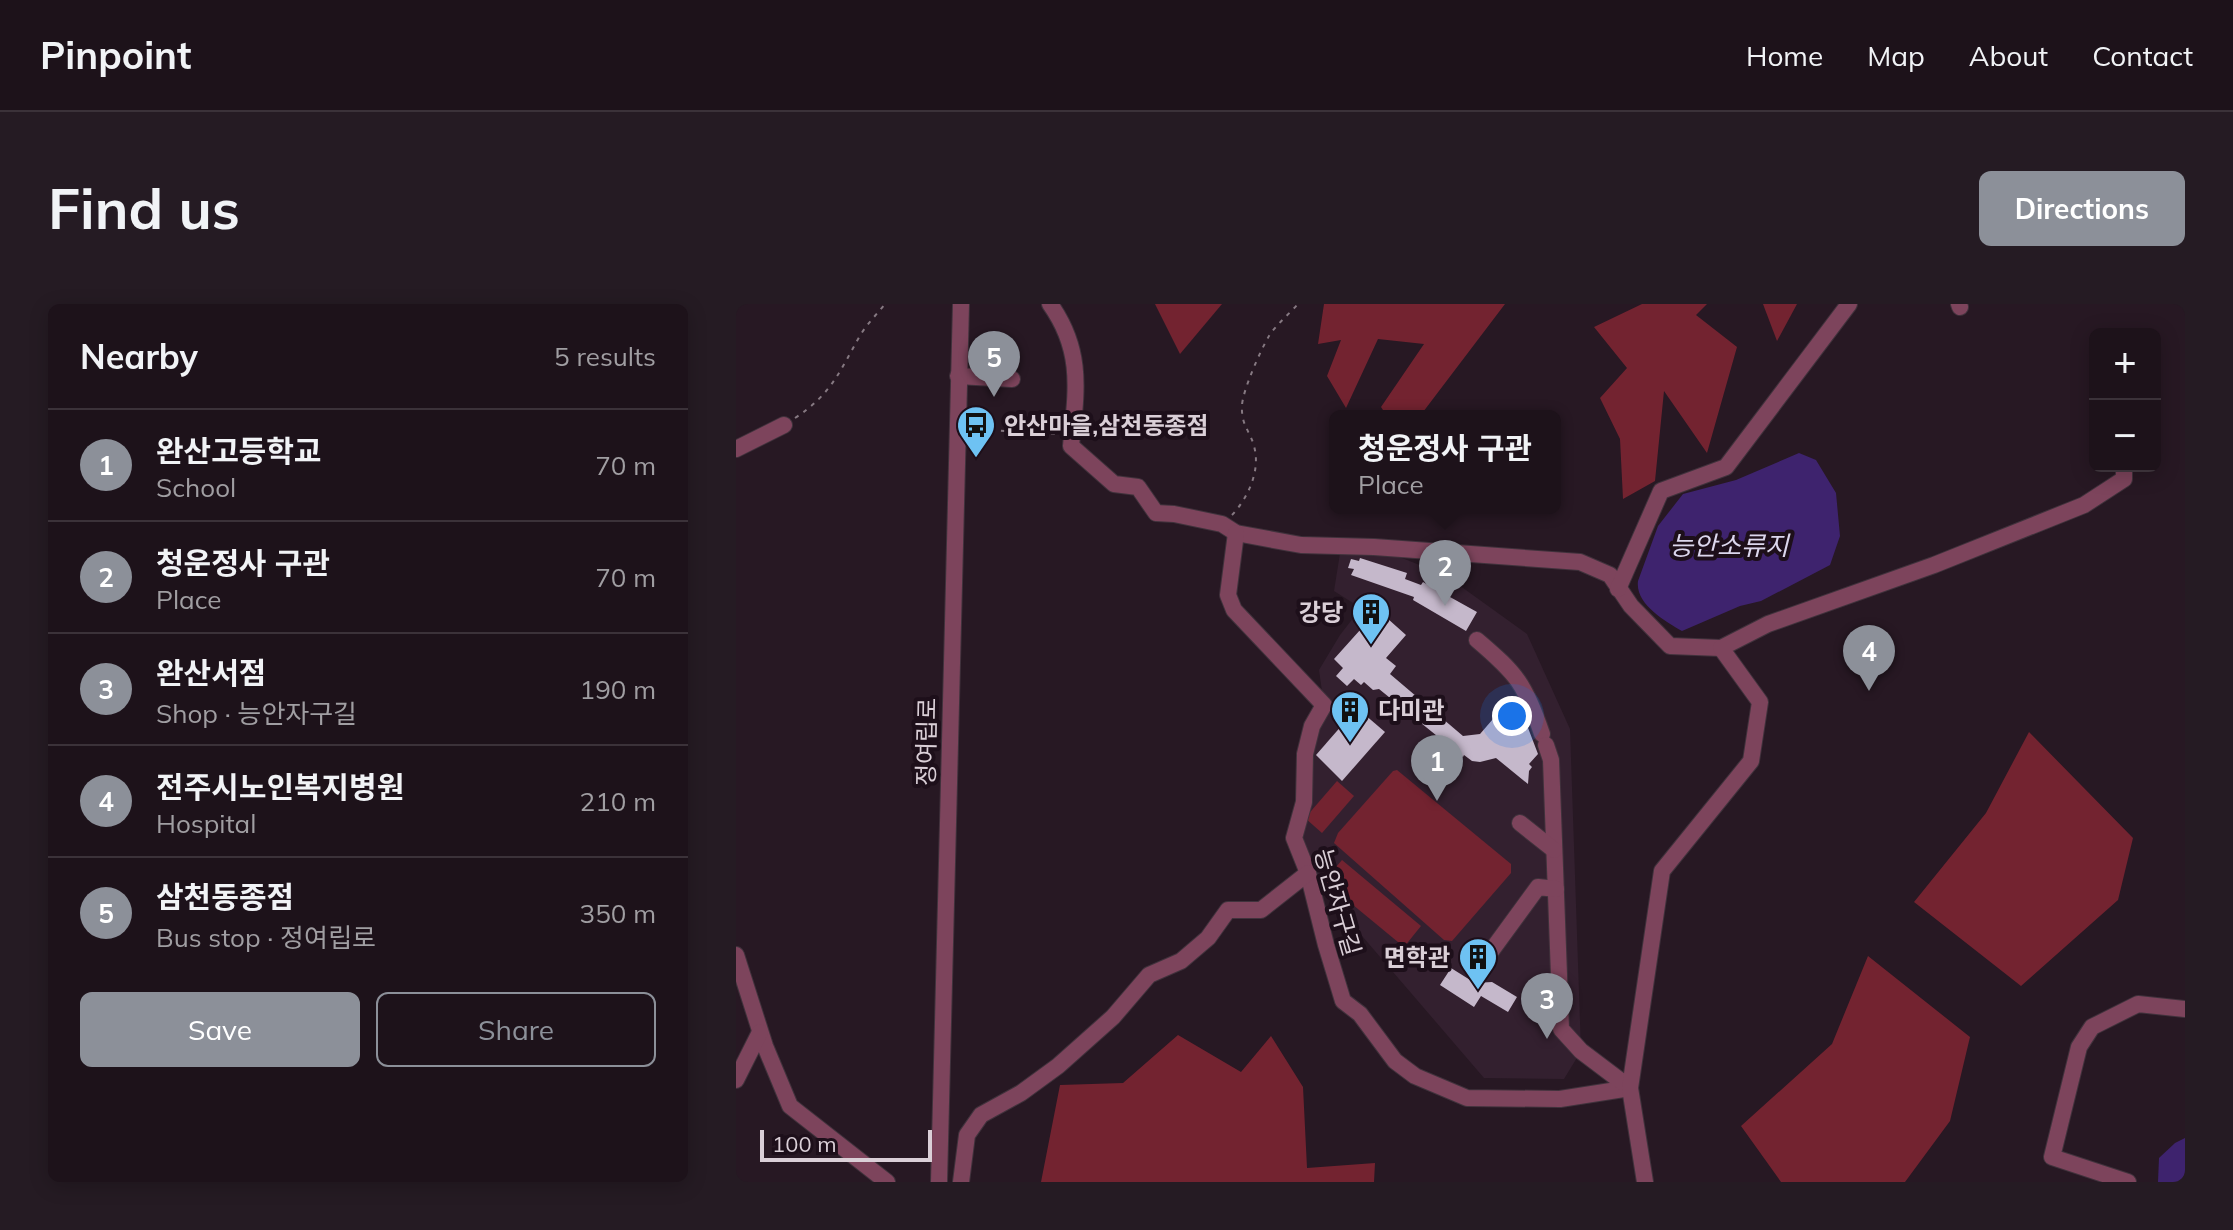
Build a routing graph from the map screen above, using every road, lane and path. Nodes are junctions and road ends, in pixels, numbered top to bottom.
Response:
1 (885, 304) edge
2 (961, 304) edge
3 (1050, 304) edge
4 (1298, 304) edge
5 (1849, 304) edge
6 (958, 376) junction
7 (1012, 379) dead end
8 (784, 425) joint
9 (957, 428) junction
10 (1072, 435) junction
11 (736, 449) edge
12 (2124, 472) edge
13 (1229, 528) junction
14 (1618, 589) junction
15 (1477, 640) dead end
16 (1721, 648) junction
17 (1520, 823) dead end
18 (1554, 850) junction
19 (1308, 873) junction
20 (1556, 889) junction
21 (736, 955) edge
22 (1481, 965) dead end
23 (2185, 1009) edge
24 (760, 1032) junction
25 (736, 1080) edge
26 (1630, 1088) junction
27 (887, 1182) edge
28 (939, 1182) edge
29 (961, 1182) edge
30 (1645, 1182) edge
31 (2128, 1182) edge

1 - 8 path
2 - 6 street, 정여립로
3 - 10 street
4 - 13 path
5 - 14 street
6 - 7 street
6 - 9 street, 정여립로
8 - 11 street
9 - 10 path
9 - 28 street, 정여립로
10 - 13 street
12 - 16 street
13 - 14 street
13 - 19 street, 능안자구길
14 - 16 street
15 - 18 street
16 - 26 street
17 - 18 street
18 - 20 street
19 - 26 street, 능안자구길
19 - 29 street
20 - 22 street
20 - 26 street
21 - 24 street
23 - 31 street
24 - 25 street
24 - 27 street
26 - 30 street

